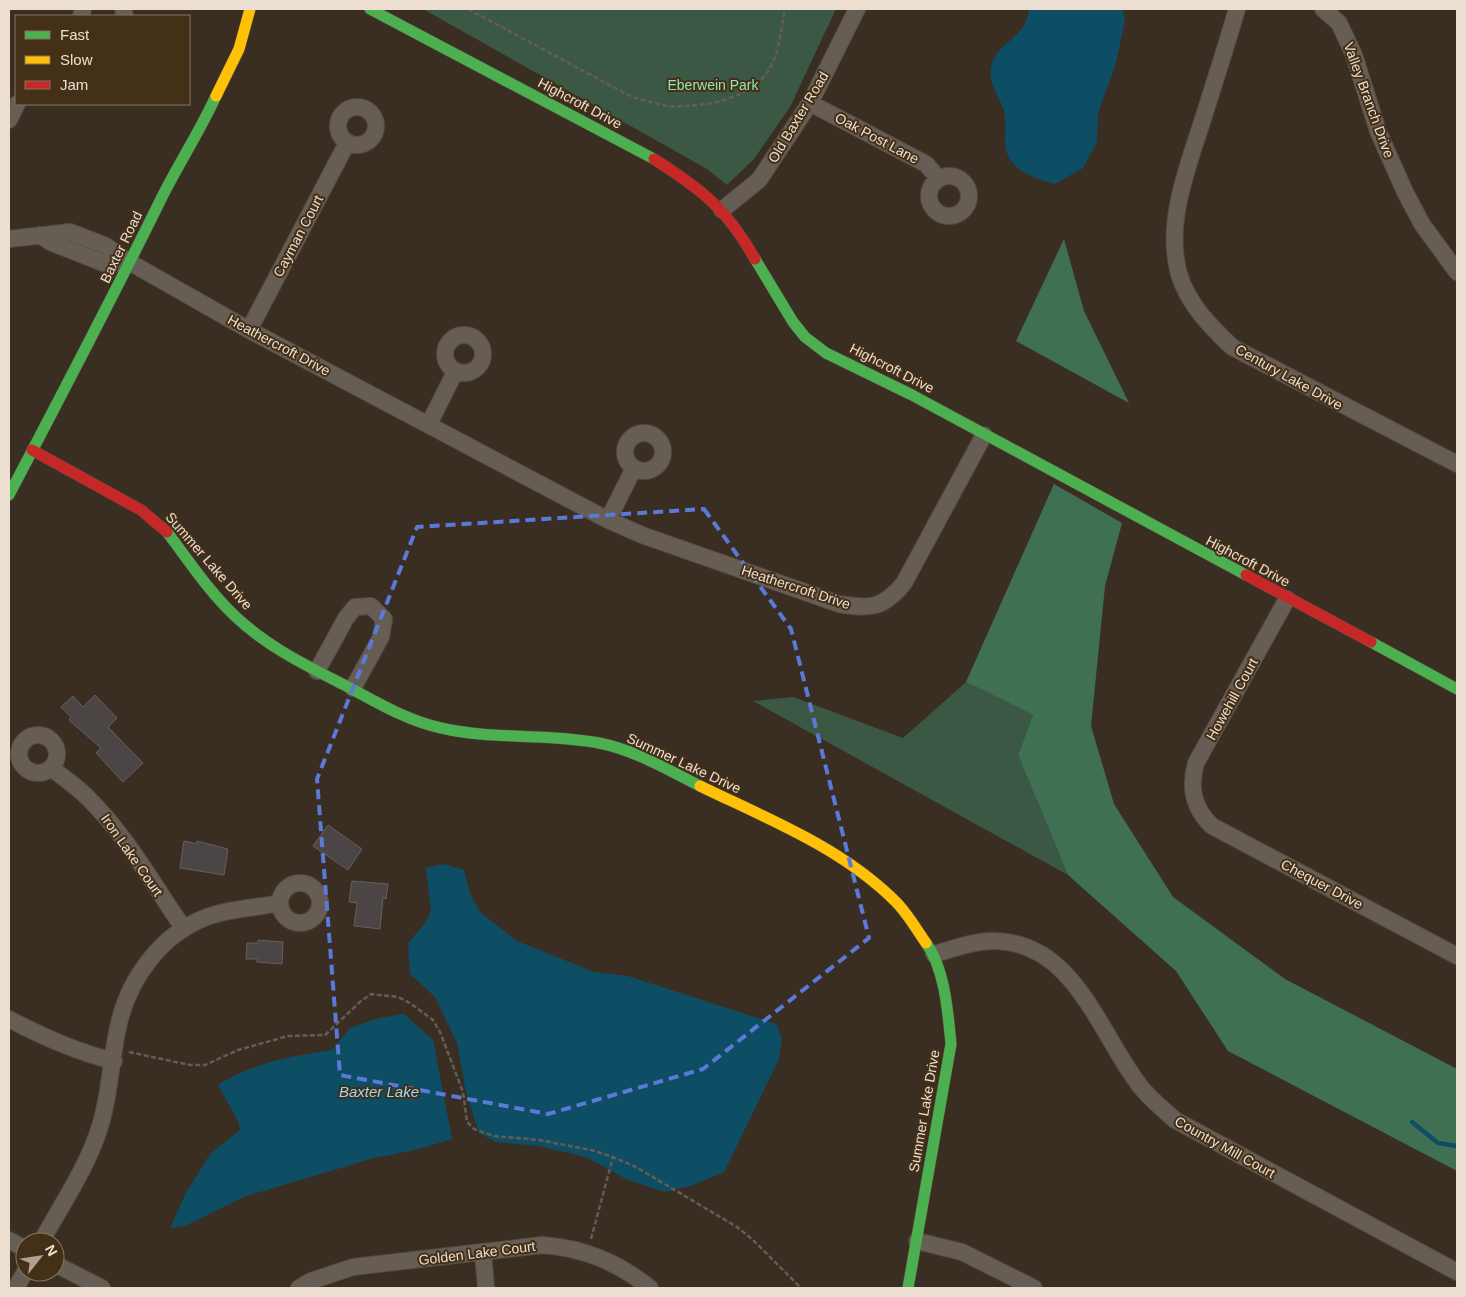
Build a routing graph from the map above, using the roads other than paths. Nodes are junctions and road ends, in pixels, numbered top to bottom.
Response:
1 (250, 9) edge
2 (370, 9) edge
3 (857, 9) edge
4 (1237, 9) edge
5 (1323, 9) edge
6 (810, 103) junction
7 (16, 105) edge
8 (9, 120) edge
9 (347, 143) dead end
10 (938, 179) dead end
11 (722, 210) junction
12 (9, 239) edge
13 (132, 263) junction
14 (1457, 272) edge
15 (249, 330) junction
16 (455, 372) dead end
17 (429, 424) junction
18 (984, 434) junction
19 (32, 450) junction
20 (1457, 464) edge
21 (634, 468) dead end
22 (9, 495) edge
23 (608, 520) junction
24 (1287, 599) junction
25 (317, 671) junction
26 (353, 688) junction
27 (1457, 689) edge
28 (51, 768) dead end
29 (1195, 803) joint
30 (280, 903) dead end
31 (184, 929) junction
32 (934, 954) junction
33 (1457, 956) edge
34 (9, 1019) edge
35 (114, 1061) junction
36 (46, 1232) edge
37 (917, 1241) junction
38 (483, 1253) junction
39 (65, 1269) edge
40 (1457, 1272) edge
41 (102, 1288) edge
42 (299, 1288) edge
43 (486, 1288) edge
44 (650, 1288) edge
45 (908, 1288) edge
46 (1034, 1288) edge

1 - 13 street, Baxter Road
2 - 11 street, Highcroft Drive
3 - 6 street, Old Baxter Road
4 - 20 street, Century Lake Drive
5 - 14 street, Valley Branch Drive
6 - 10 street, Oak Post Lane
6 - 11 street, Old Baxter Road
7 - 8 street
9 - 15 street, Cayman Court
11 - 18 street, Highcroft Drive
12 - 13 street, Heathercroft Drive
13 - 15 street, Heathercroft Drive
13 - 19 street, Baxter Road
15 - 17 street, Heathercroft Drive
16 - 17 street
17 - 23 street, Heathercroft Drive
18 - 23 street, Heathercroft Drive
18 - 24 street, Highcroft Drive
19 - 22 street, Baxter Road
19 - 25 street, Summer Lake Drive
21 - 23 street
24 - 27 street, Highcroft Drive
24 - 29 street, Howehill Court
25 - 26 street, Summer Lake Drive
25 - 26 street
26 - 32 street, Summer Lake Drive
28 - 31 street, Iron Lake Court
29 - 33 street, Chequer Drive
30 - 31 street
31 - 35 street
32 - 37 street, Summer Lake Drive
32 - 40 street, Country Mill Court
34 - 35 street
35 - 36 street
37 - 45 street, Summer Lake Drive
37 - 46 street
38 - 42 street, Golden Lake Court
38 - 43 street
38 - 44 street, Golden Lake Court
39 - 41 street

